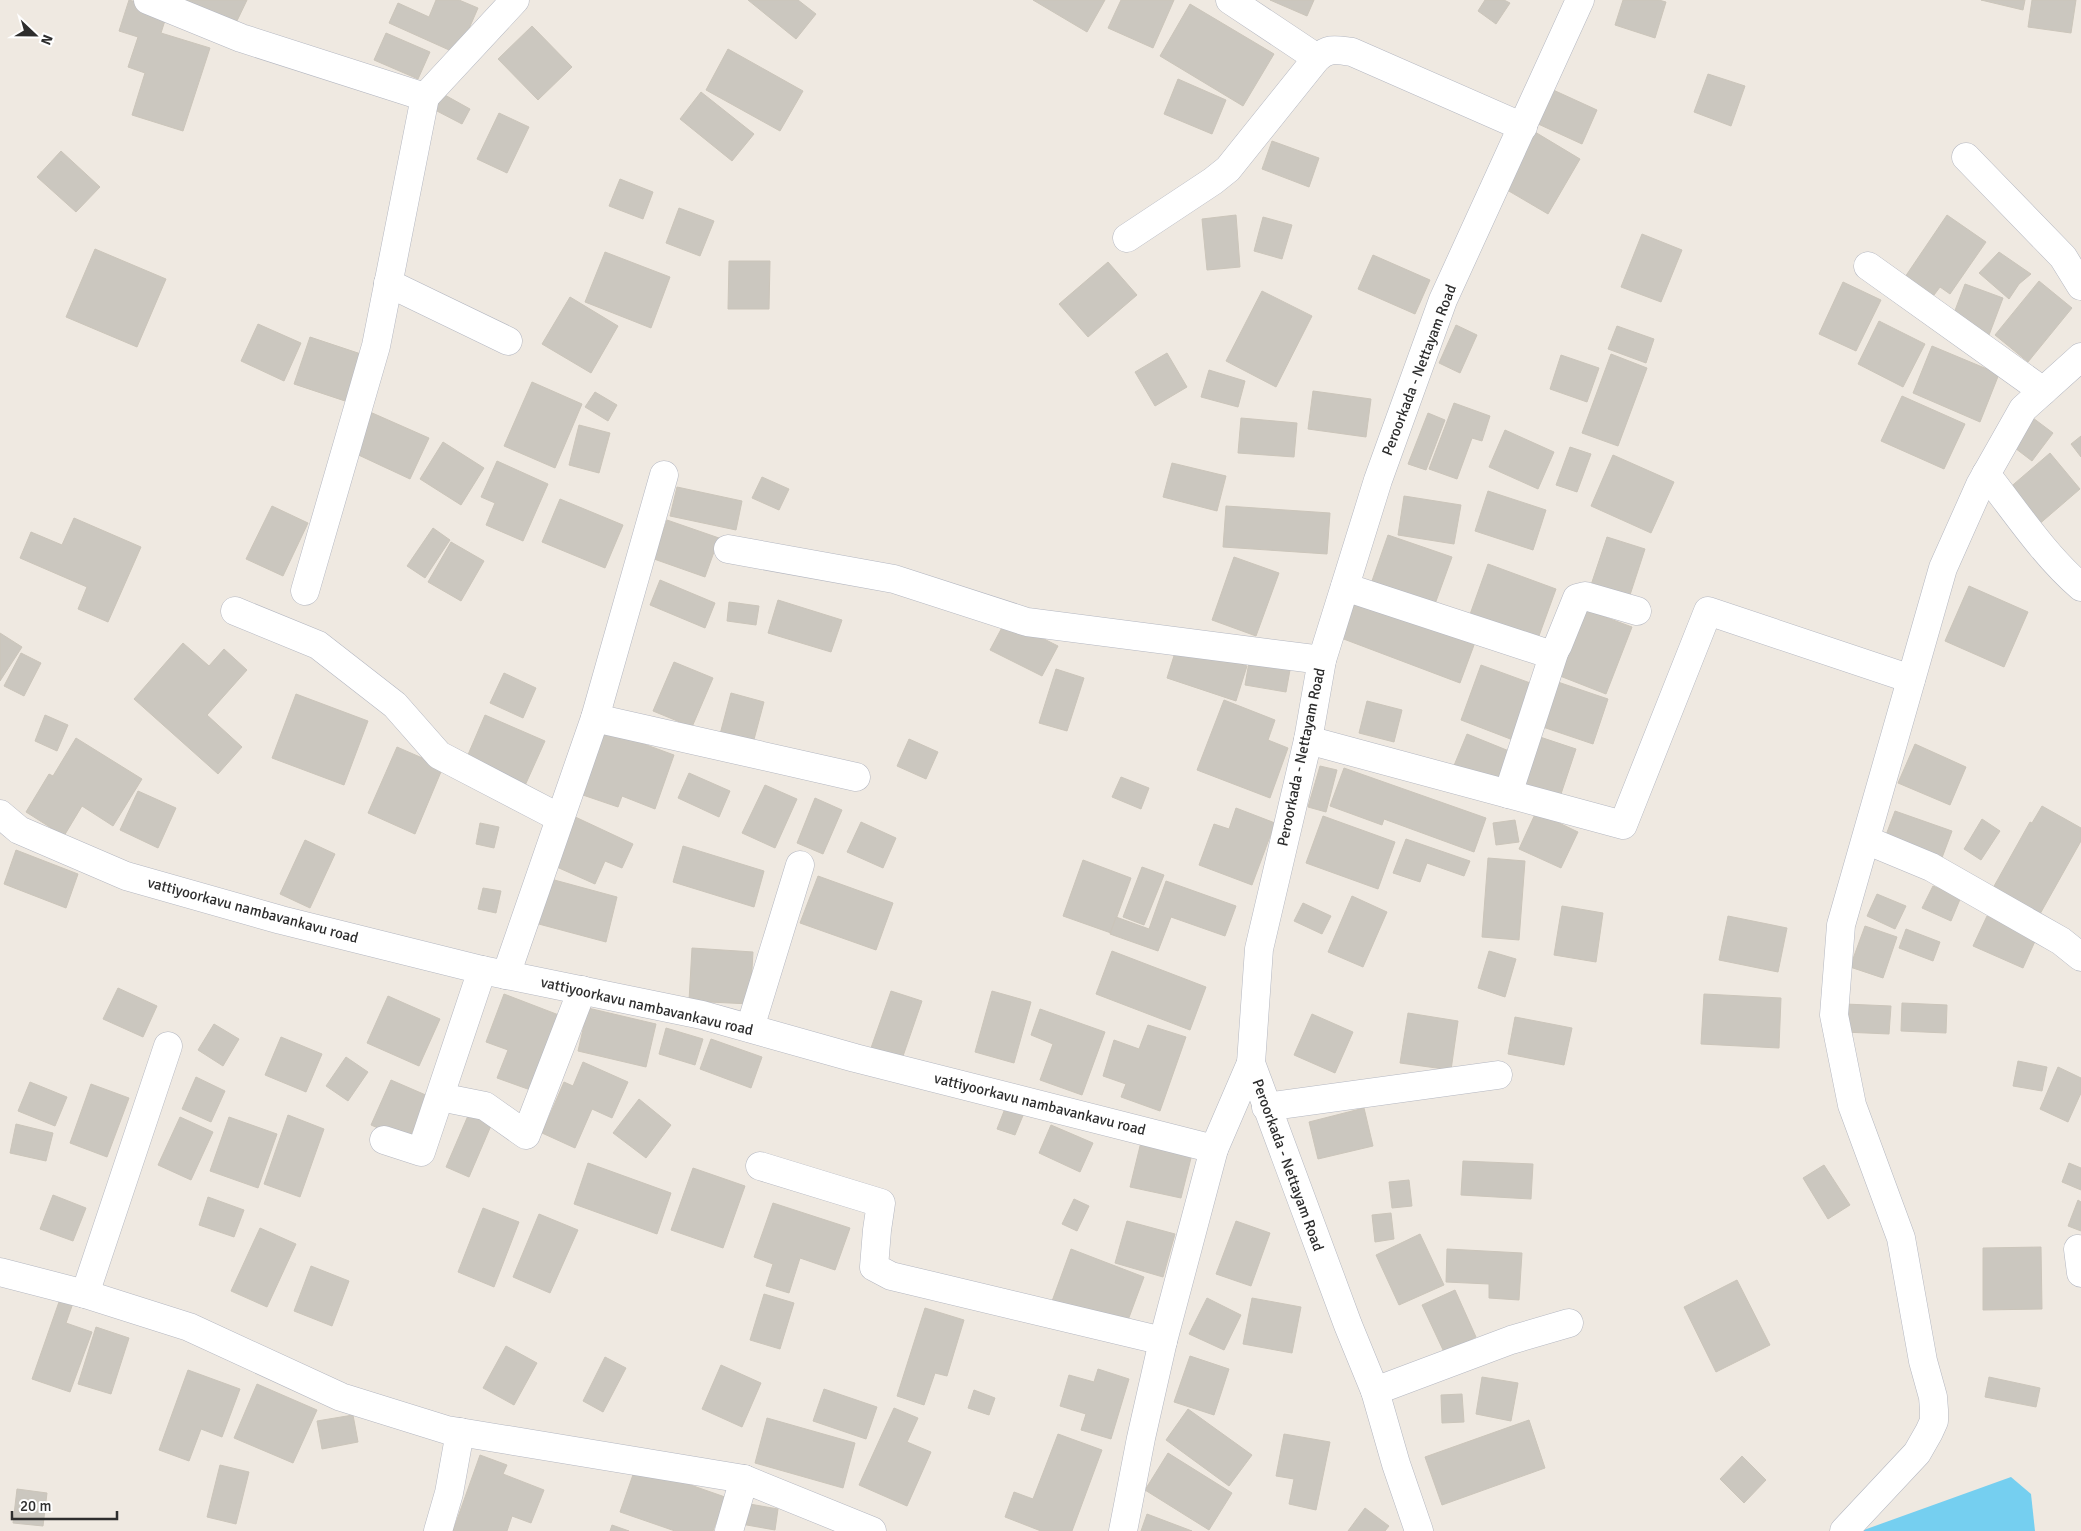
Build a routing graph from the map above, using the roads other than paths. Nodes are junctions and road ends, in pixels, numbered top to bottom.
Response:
1 (148, 0) edge
2 (515, 0) edge
3 (1230, 0) edge
4 (1580, 0) edge
5 (1317, 58) junction
6 (425, 97) junction
7 (1523, 127) junction
8 (1966, 157) dead end
9 (1127, 238) dead end
10 (1868, 266) dead end
11 (388, 283) junction
12 (2081, 286) edge
13 (508, 341) dead end
14 (2081, 357) edge
15 (2043, 391) junction
16 (1986, 474) junction
17 (664, 475) dead end
18 (728, 550) dead end
19 (1345, 587) junction
20 (2081, 587) edge
21 (305, 591) dead end
22 (235, 611) dead end
23 (1637, 611) dead end
24 (1555, 650) junction
25 (1322, 660) junction
26 (1911, 679) junction
27 (595, 718) junction
28 (1308, 740) junction
29 (856, 777) dead end
30 (1508, 794) junction
31 (0, 814) edge
32 (560, 818) junction
33 (1866, 840) junction
34 (800, 865) dead end
35 (2081, 957) edge
36 (494, 972) junction
37 (582, 990) junction
38 (750, 1028) junction
39 (168, 1046) dead end
40 (1251, 1063) junction
41 (1498, 1075) dead end
42 (440, 1097) junction
43 (1266, 1107) junction
44 (384, 1140) dead end
45 (1214, 1149) junction
46 (760, 1166) dead end
47 (0, 1272) edge
48 (85, 1294) junction
49 (1569, 1323) dead end
50 (1163, 1341) junction
51 (1375, 1391) junction
52 (460, 1432) junction
53 (744, 1479) junction
54 (438, 1531) edge
55 (729, 1531) edge
56 (872, 1531) edge
57 (1123, 1531) edge
58 (1419, 1531) edge
59 (1844, 1531) edge

1 - 6 street
2 - 6 street
3 - 5 street
4 - 7 street, Peroorkada - Nettayam Road
5 - 7 street
5 - 9 street
6 - 11 street
7 - 19 street, Peroorkada - Nettayam Road
8 - 12 street
10 - 15 street
11 - 13 street
11 - 21 street
14 - 15 street
15 - 16 street
16 - 20 street
16 - 26 street
17 - 27 street
18 - 25 street
19 - 24 street
19 - 25 street, Peroorkada - Nettayam Road
22 - 32 street
23 - 24 street
24 - 30 street
25 - 28 street, Peroorkada - Nettayam Road
26 - 30 street
26 - 33 street
27 - 29 street
27 - 32 street
28 - 30 street
28 - 40 street, Peroorkada - Nettayam Road
31 - 36 street, vattiyoorkavu nambavankavu road
32 - 36 street
33 - 35 street
33 - 59 street
34 - 38 street
36 - 37 street, vattiyoorkavu nambavankavu road
36 - 42 street
37 - 38 street, vattiyoorkavu nambavankavu road
37 - 42 street
38 - 45 street, vattiyoorkavu nambavankavu road
39 - 48 street
40 - 43 street, Peroorkada - Nettayam Road
40 - 45 street
41 - 43 street
42 - 44 street
43 - 51 street, Peroorkada - Nettayam Road
45 - 50 street
46 - 50 street
47 - 48 street
48 - 52 street
49 - 51 street
50 - 57 street
51 - 58 street, Peroorkada - Nettayam Road
52 - 53 street
52 - 54 street
53 - 55 street
53 - 56 street

